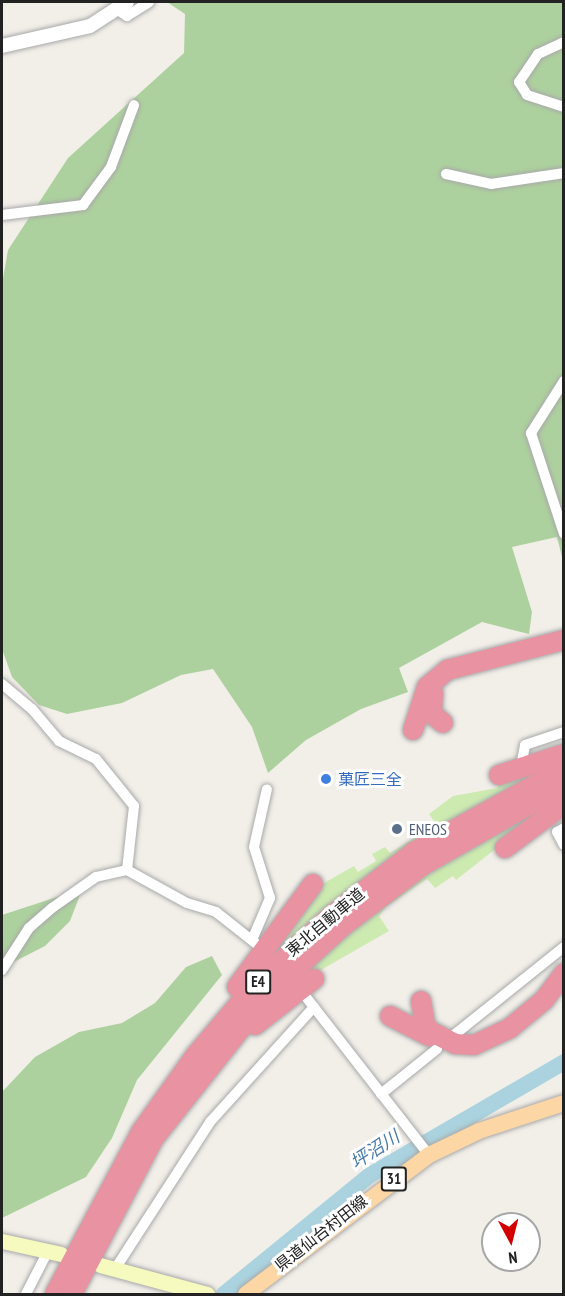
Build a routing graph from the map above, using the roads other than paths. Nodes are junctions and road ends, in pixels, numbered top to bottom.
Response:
1 (149, 2) edge
2 (122, 6) edge
3 (564, 42) edge
4 (2, 46) edge
5 (134, 105) dead end
6 (564, 107) edge
7 (564, 173) edge
8 (446, 174) dead end
9 (2, 215) edge
10 (564, 381) edge
11 (564, 534) edge
12 (564, 643) edge
13 (2, 684) edge
14 (443, 723) dead end
15 (413, 730) dead end
16 (564, 732) edge
17 (564, 754) edge
18 (522, 761) dead end
19 (564, 769) edge
20 (499, 775) dead end
21 (564, 785) edge
22 (267, 789) dead end
23 (564, 804) edge
24 (551, 820) dead end
25 (560, 830) edge
26 (564, 845) edge
27 (505, 848) dead end
28 (127, 870) junction
29 (313, 884) dead end
30 (564, 947) edge
31 (2, 970) edge
32 (564, 973) edge
33 (310, 988) joint
34 (564, 995) edge
35 (421, 1001) dead end
36 (314, 1007) junction
37 (390, 1016) dead end
38 (454, 1035) dead end
39 (437, 1049) dead end
40 (381, 1094) junction
41 (564, 1103) edge
42 (426, 1153) junction
43 (124, 1173) junction
44 (2, 1241) edge
45 (55, 1252) joint
46 (107, 1267) joint
47 (26, 1294) edge
48 (55, 1294) edge
49 (72, 1294) edge
50 (207, 1294) edge
51 (246, 1294) edge

1 - 2 street
2 - 4 street
3 - 6 street
5 - 9 street
7 - 8 street
10 - 11 street
12 - 14 highway
12 - 15 highway
13 - 28 street
16 - 18 street
17 - 20 highway
19 - 43 highway, 東北自動車道 / E4
21 - 43 highway, 東北自動車道 / E4
22 - 28 street
23 - 27 highway
24 - 25 street
25 - 26 street
28 - 31 street
29 - 43 highway
30 - 38 street
32 - 35 highway
33 - 36 street
33 - 43 highway
34 - 37 highway
36 - 40 street
36 - 46 street
39 - 40 street
40 - 42 street
41 - 42 main road, 県道仙台村田線 / 31
42 - 51 main road, 県道仙台村田線 / 31
43 - 48 highway, 東北自動車道 / E4
43 - 49 highway, 東北自動車道 / E4
44 - 45 main road
45 - 47 street
46 - 50 main road

